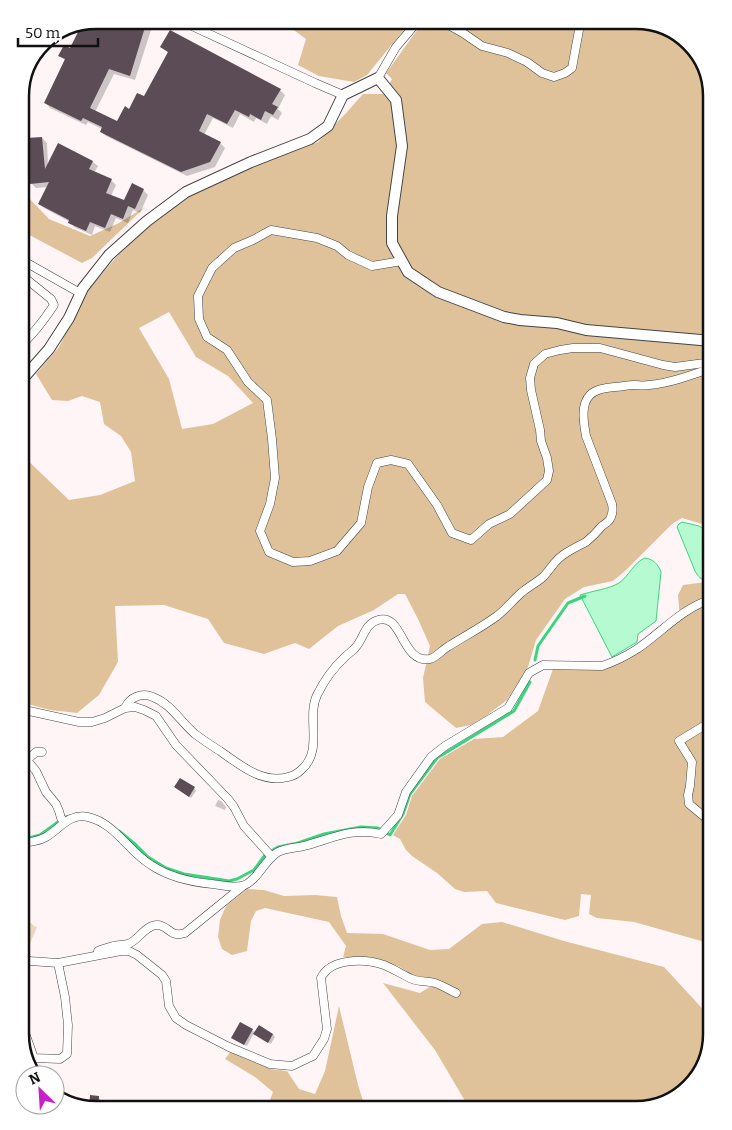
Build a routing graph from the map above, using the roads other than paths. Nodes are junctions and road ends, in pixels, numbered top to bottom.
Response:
1 (198, 29) edge
2 (412, 29) edge
3 (457, 29) edge
4 (579, 29) edge
5 (378, 78) junction
6 (343, 95) junction
7 (402, 261) junction
8 (29, 264) edge
9 (29, 281) edge
10 (80, 293) junction
11 (29, 338) edge
12 (703, 340) edge
13 (703, 363) edge
14 (703, 371) edge
15 (29, 372) edge
16 (703, 603) edge
17 (125, 708) junction
18 (29, 711) edge
19 (703, 726) edge
20 (42, 752) dead end
21 (29, 758) edge
22 (29, 762) edge
23 (703, 815) edge
24 (63, 820) junction
25 (29, 841) edge
26 (269, 854) junction
27 (243, 886) junction
28 (99, 956) junction
29 (29, 960) edge
30 (58, 963) junction
31 (456, 993) dead end
32 (30, 1047) edge

1 - 6 street
2 - 5 street
3 - 4 street
5 - 6 street
5 - 7 street
6 - 10 street
7 - 12 street
7 - 13 street
8 - 10 street
9 - 11 street
10 - 15 street
14 - 17 street
16 - 26 street
17 - 18 street
17 - 26 street
19 - 23 street
20 - 21 street
22 - 24 street
24 - 25 street
24 - 27 street
26 - 27 street
27 - 28 street
28 - 30 street
28 - 31 street
29 - 30 street
30 - 32 street

